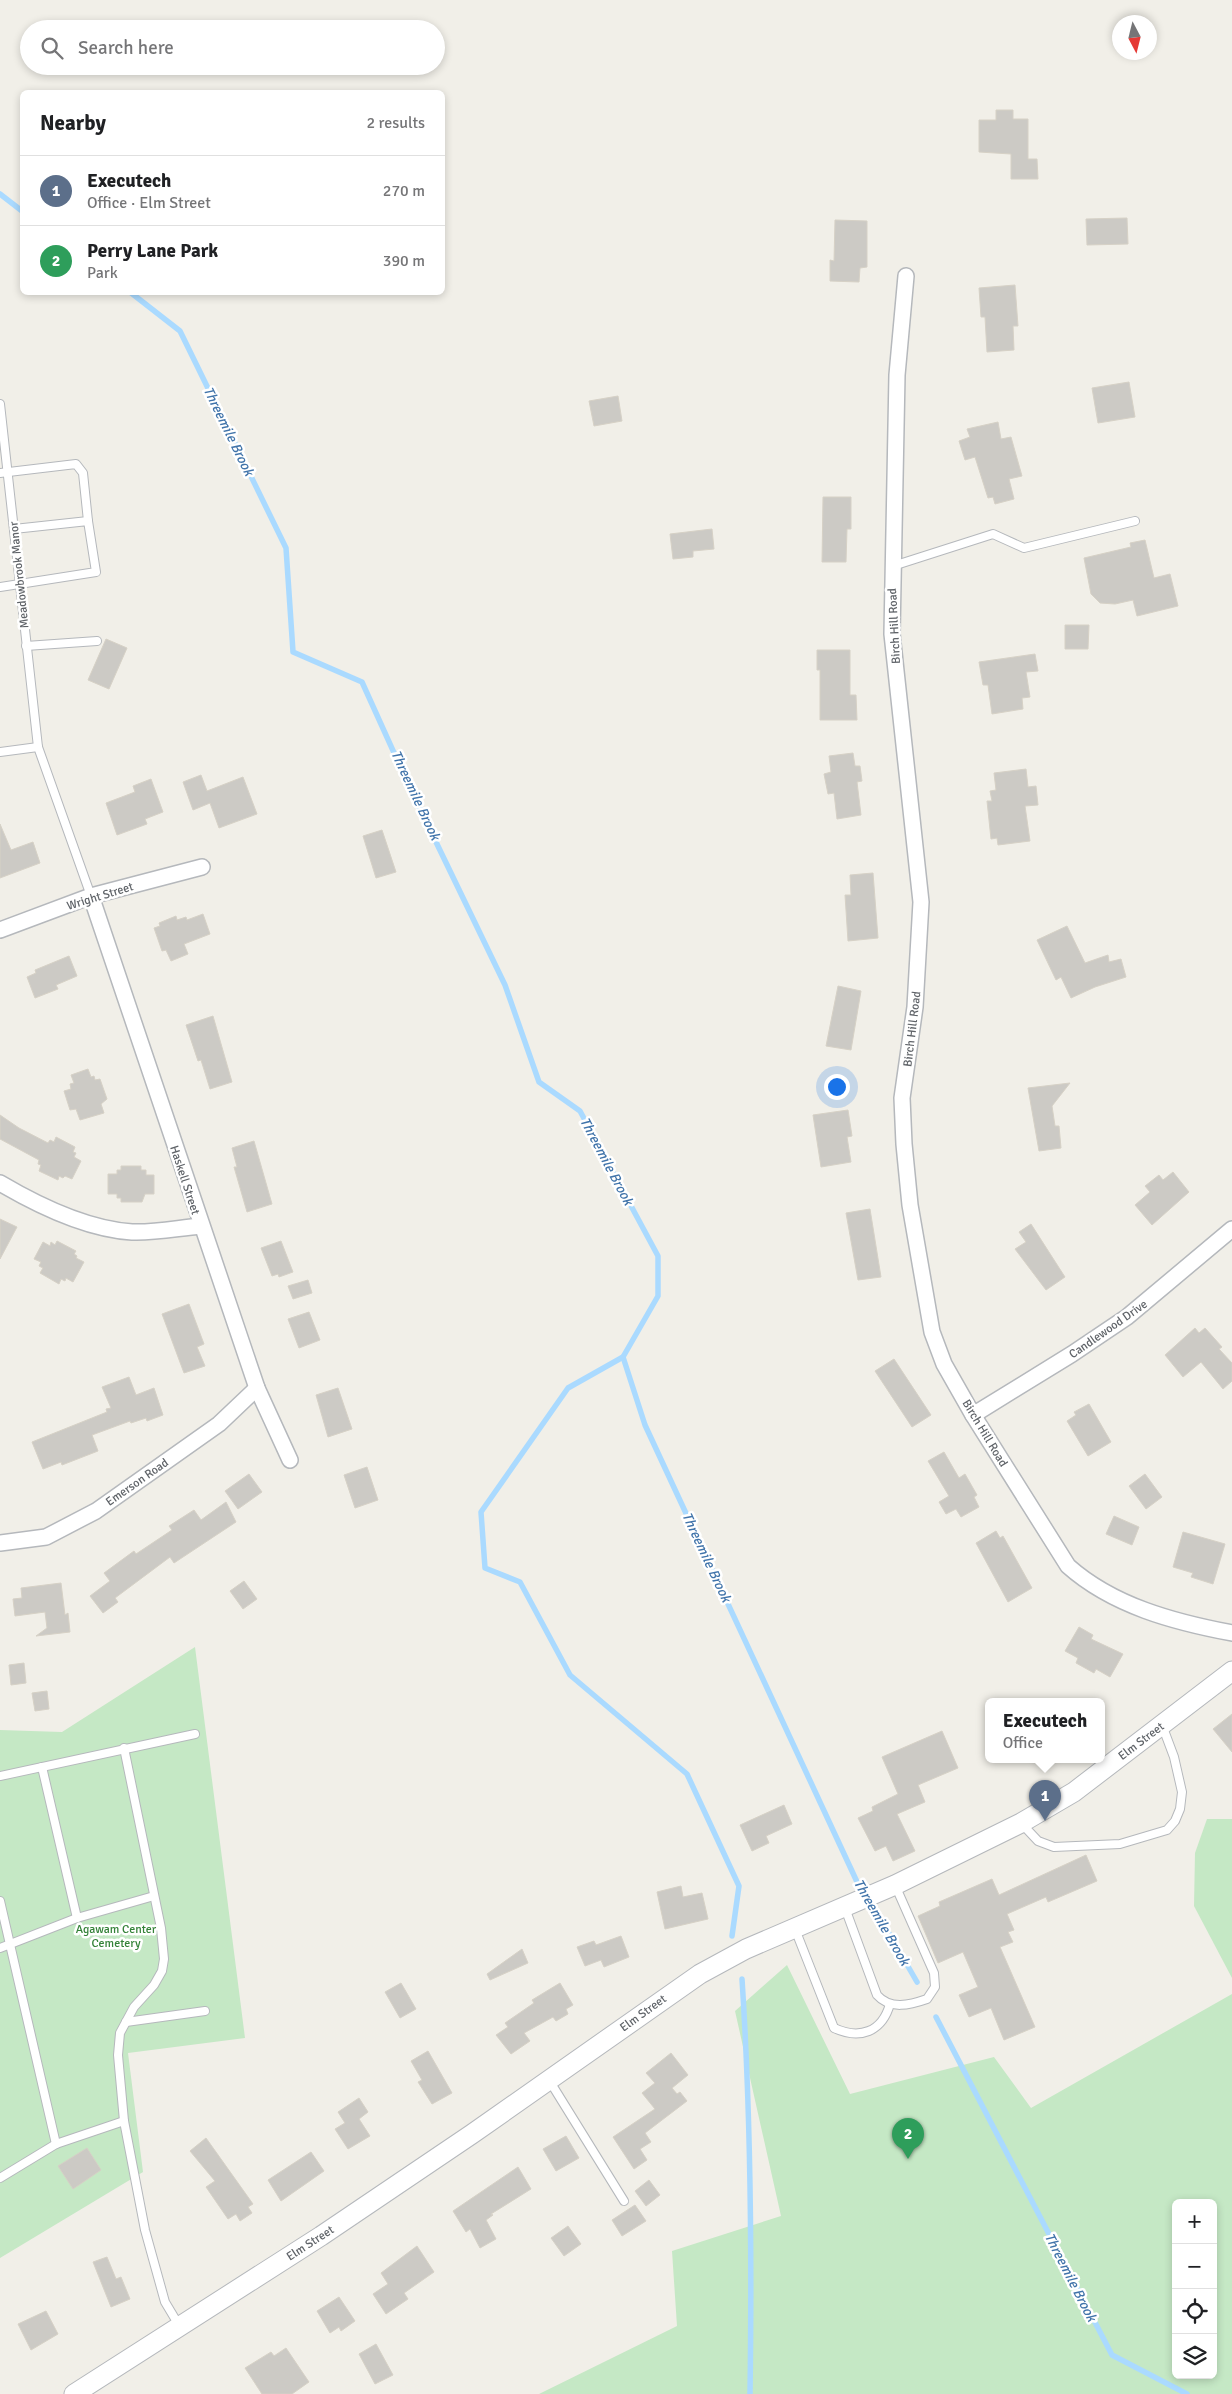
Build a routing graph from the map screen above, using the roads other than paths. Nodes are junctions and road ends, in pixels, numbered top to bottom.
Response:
1 (906, 276) dead end
2 (0, 404) edge
3 (4, 472) edge
4 (1135, 521) dead end
5 (88, 522) junction
6 (14, 529) junction
7 (892, 567) junction
8 (20, 584) junction
9 (0, 587) edge
10 (97, 641) dead end
11 (26, 646) junction
12 (38, 747) junction
13 (0, 752) edge
14 (202, 867) dead end
15 (91, 896) junction
16 (0, 930) edge
17 (0, 1183) edge
18 (201, 1226) junction
19 (1232, 1229) edge
20 (257, 1388) junction
21 (973, 1415) junction
22 (290, 1460) dead end
23 (0, 1543) edge
24 (1232, 1633) edge
25 (1232, 1671) edge
26 (1162, 1725) junction
27 (194, 1734) dead end
28 (124, 1748) junction
29 (42, 1767) junction
30 (0, 1776) edge
31 (1021, 1823) junction
32 (896, 1885) junction
33 (154, 1896) junction
34 (0, 1901) edge
35 (860, 1901) junction
36 (77, 1918) junction
37 (795, 1929) junction
38 (10, 1944) junction
39 (0, 1948) edge
40 (890, 2004) junction
41 (205, 2011) dead end
42 (126, 2022) junction
43 (549, 2080) junction
44 (124, 2121) junction
45 (56, 2144) junction
46 (0, 2178) edge
47 (624, 2201) dead end
48 (180, 2328) junction
49 (74, 2394) edge

1 - 7 street, Birch Hill Road
2 - 3 lane, Meadowbrook Manor
3 - 5 lane
3 - 6 lane, Meadowbrook Manor
4 - 7 lane
5 - 6 lane
5 - 8 lane
6 - 8 lane, Meadowbrook Manor
7 - 21 street, Birch Hill Road
8 - 9 lane
8 - 11 lane, Meadowbrook Manor
10 - 11 lane
11 - 12 lane, Meadowbrook Manor
12 - 13 lane
12 - 15 lane, Meadowbrook Manor
14 - 15 street, Wright Street
15 - 16 street, Wright Street
15 - 18 street, Haskell Street
17 - 18 street
18 - 20 street, Haskell Street
19 - 21 street, Candlewood Drive
20 - 22 street, Haskell Street
20 - 23 street, Emerson Road
21 - 24 street, Birch Hill Road
25 - 26 street, Elm Street
26 - 31 street, Elm Street
26 - 31 lane
27 - 28 lane
28 - 29 lane
28 - 33 lane
29 - 30 lane
29 - 36 lane
31 - 32 street, Elm Street
32 - 35 street, Elm Street
32 - 40 lane
33 - 36 lane
33 - 42 lane
34 - 38 lane
35 - 37 street, Elm Street
35 - 40 lane
36 - 38 lane
37 - 40 lane
37 - 43 street, Elm Street
38 - 39 lane
38 - 45 lane
41 - 42 lane
42 - 44 lane
43 - 47 lane
43 - 48 street, Elm Street
44 - 45 lane
44 - 48 lane
45 - 46 lane
48 - 49 street, Elm Street

